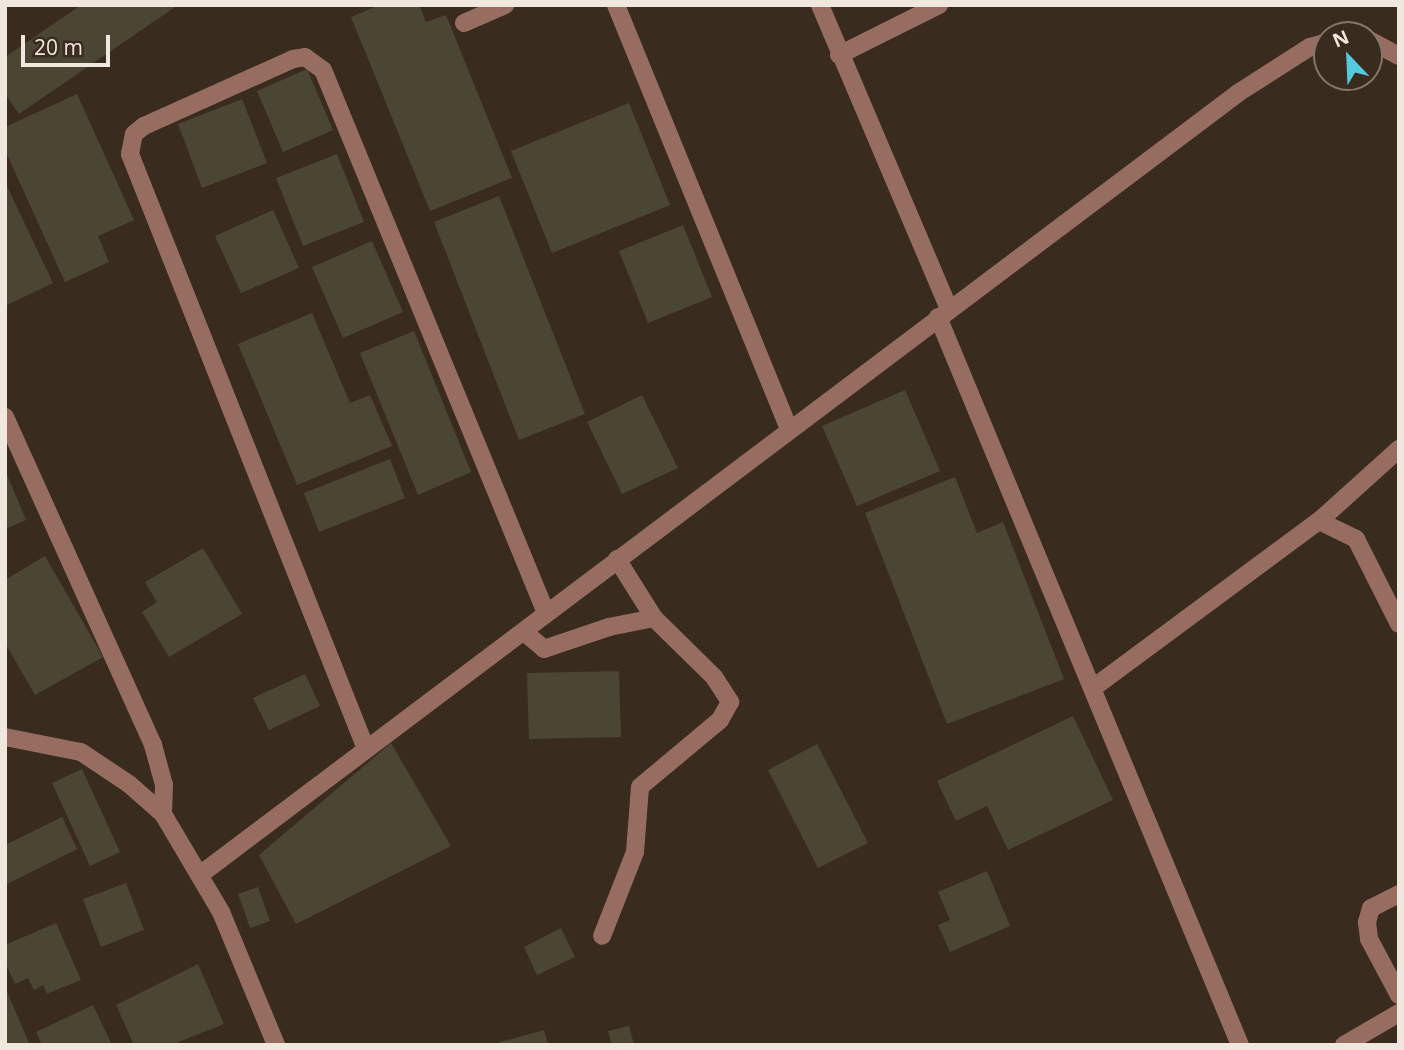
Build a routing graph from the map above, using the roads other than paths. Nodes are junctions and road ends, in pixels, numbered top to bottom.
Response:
1 (505, 5) edge
2 (616, 5) edge
3 (820, 5) edge
4 (939, 5) edge
5 (464, 23) dead end
6 (1313, 46) edge
7 (1383, 47) edge
8 (839, 55) junction
9 (1399, 56) edge
10 (943, 313) junction
11 (5, 417) edge
12 (789, 429) junction
13 (1399, 449) edge
14 (1319, 521) junction
15 (617, 559) junction
16 (546, 613) junction
17 (654, 618) junction
18 (1399, 624) edge
19 (524, 632) junction
20 (1093, 688) junction
21 (5, 737) edge
22 (366, 749) junction
23 (163, 814) junction
24 (201, 874) junction
25 (1399, 894) edge
26 (602, 936) dead end
27 (1399, 995) edge
28 (1399, 1013) edge
29 (270, 1043) edge
30 (1240, 1045) edge
31 (1344, 1045) edge

1 - 5 street
2 - 12 street
3 - 8 street
4 - 8 street
6 - 10 street
7 - 9 street
8 - 10 street
10 - 12 street
10 - 20 street
11 - 23 street
12 - 15 street
13 - 14 street
14 - 18 street
14 - 20 street
15 - 16 street
15 - 17 street
16 - 19 street
16 - 22 street
17 - 19 street
17 - 26 street
19 - 22 street
20 - 30 street
21 - 23 street
22 - 24 street
23 - 24 street
24 - 29 street
25 - 27 street
28 - 31 street

